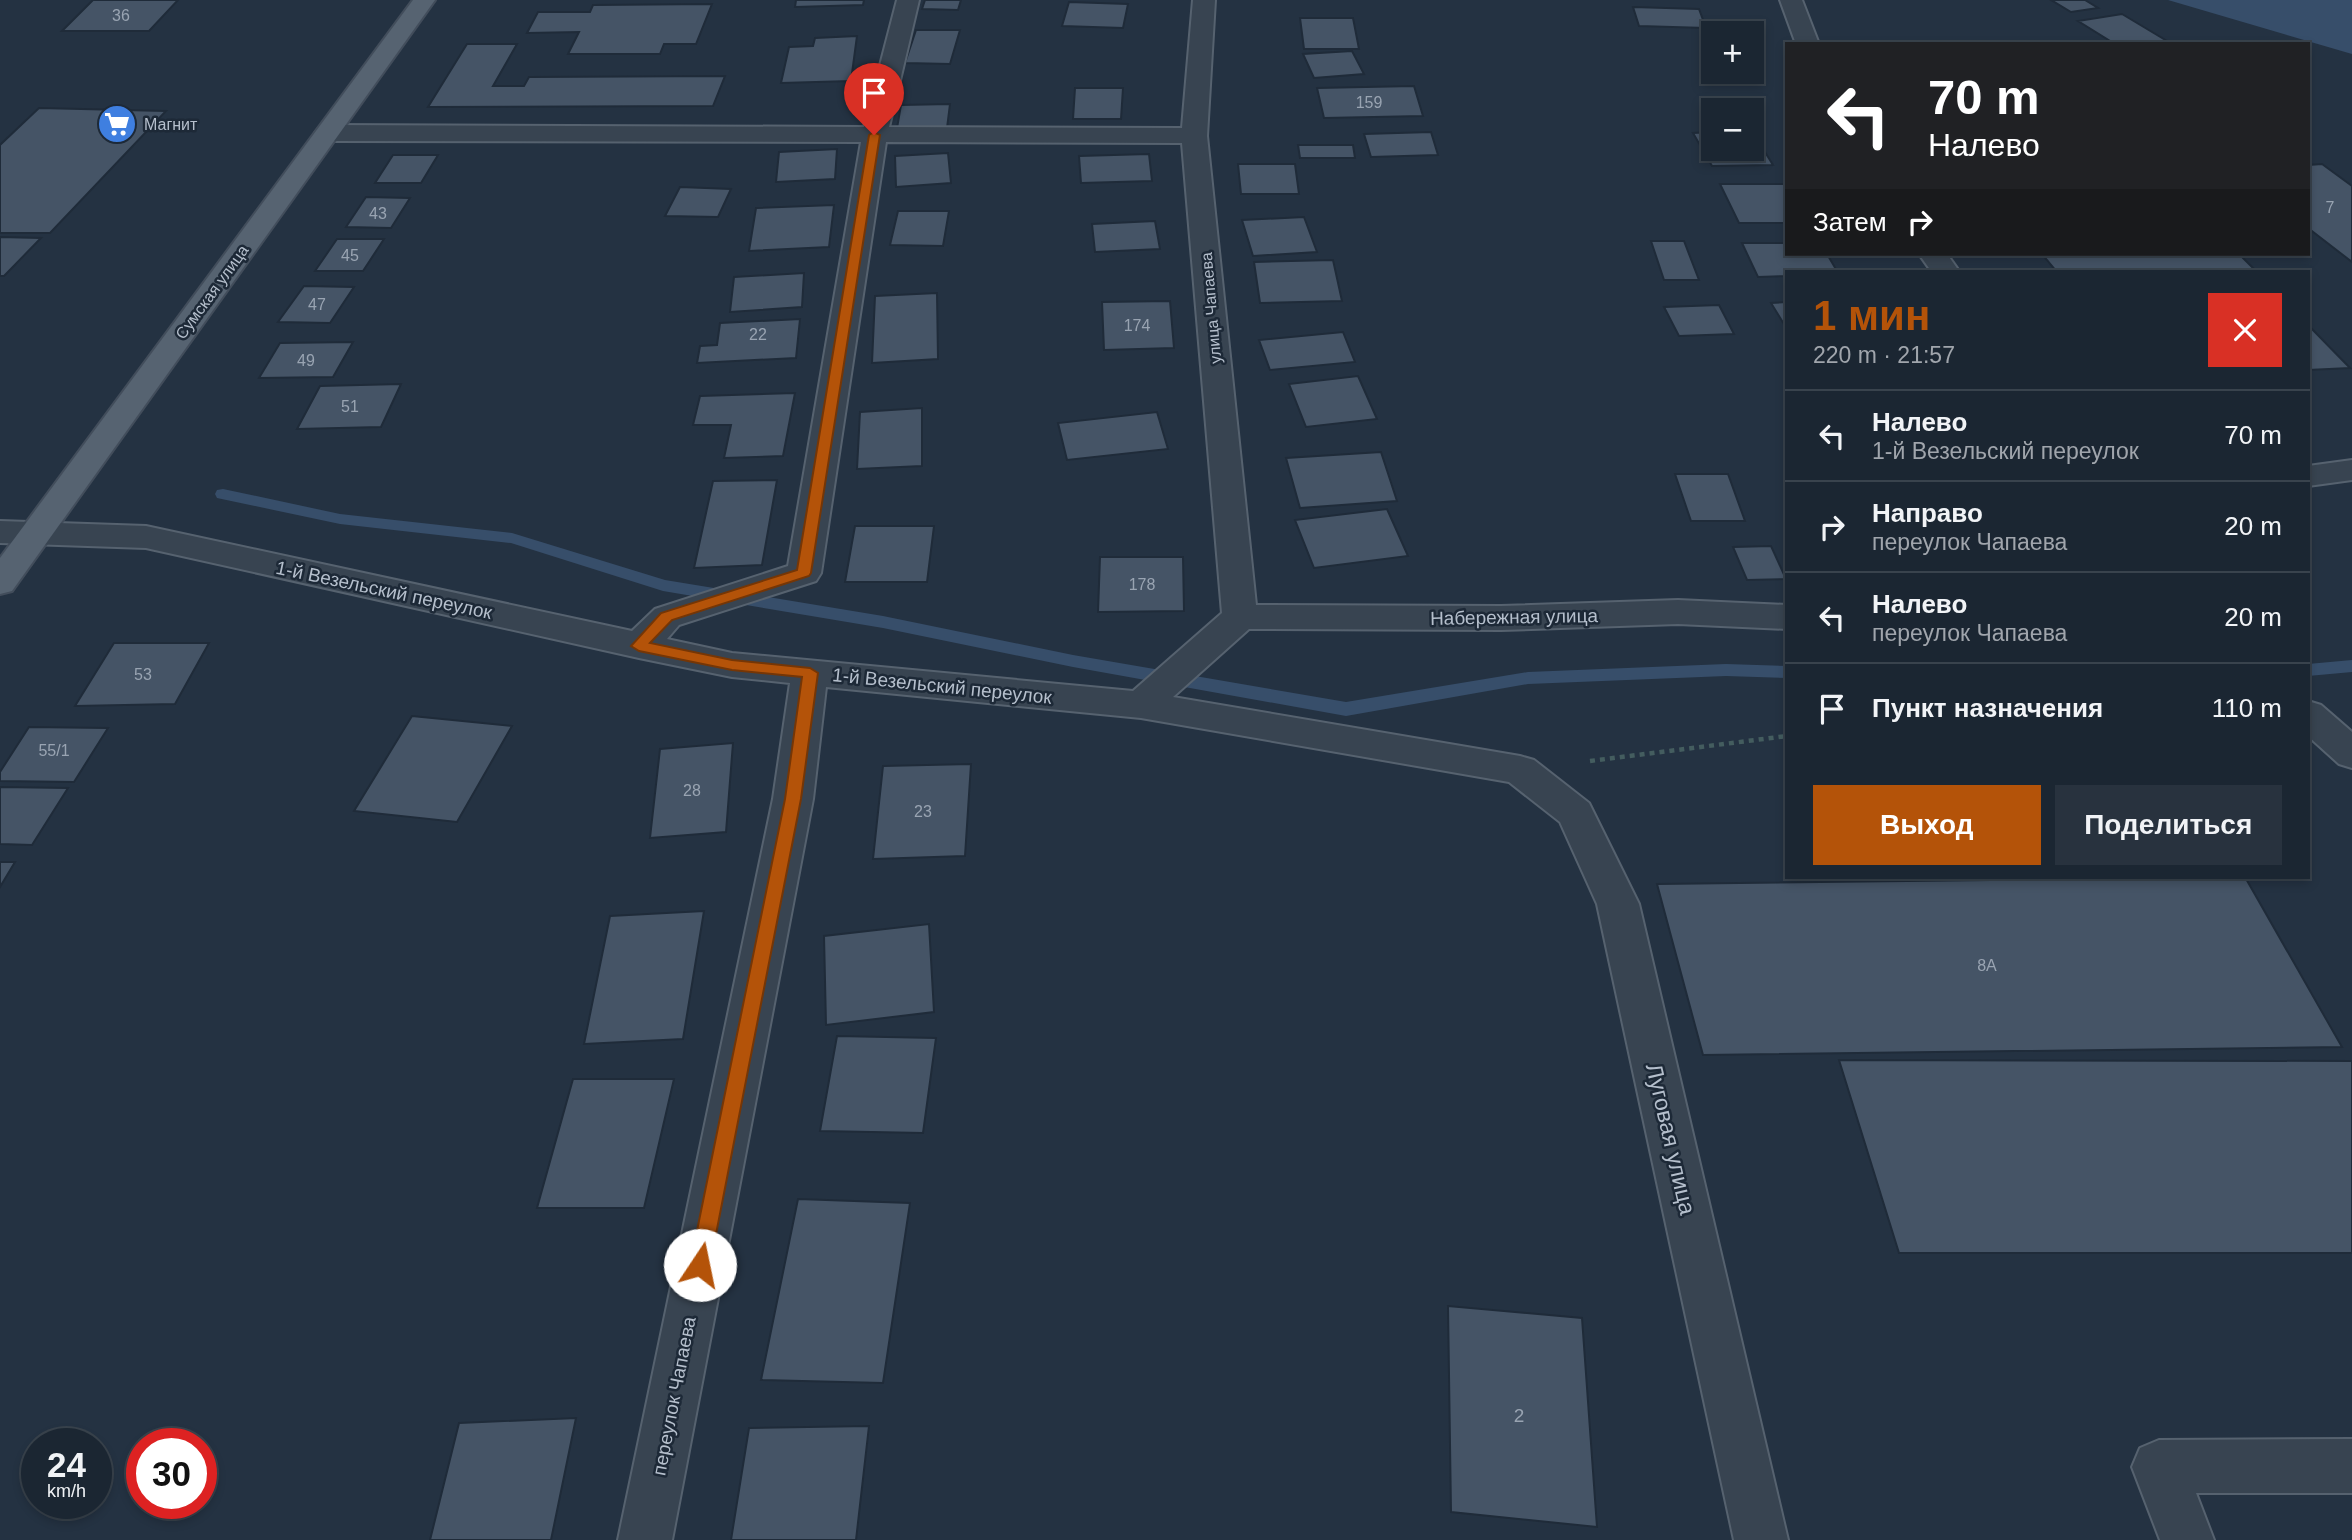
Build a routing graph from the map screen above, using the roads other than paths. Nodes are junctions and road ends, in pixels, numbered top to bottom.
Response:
1 (424, 0) edge
2 (908, 0) edge
3 (1205, 0) edge
4 (1791, 0) edge
5 (1807, 42) edge
6 (328, 133) junction
7 (874, 135) junction
8 (1194, 136) junction
9 (2352, 470) edge
10 (2310, 476) edge
11 (0, 532) edge
12 (36, 533) junction
13 (0, 583) edge
14 (1240, 617) junction
15 (1785, 617) edge
16 (639, 646) junction
17 (810, 673) junction
18 (1141, 705) junction
19 (2310, 716) edge
20 (2352, 754) edge
21 (1520, 770) joint
22 (2352, 1466) edge
23 (645, 1540) edge
24 (1761, 1540) edge
25 (2187, 1540) edge

1 - 6 main road, Сумская улица
2 - 7 street
3 - 8 street, улица Чапаева
4 - 5 street
6 - 7 street
6 - 12 main road, Сумская улица
7 - 8 street
7 - 16 street
8 - 14 street, улица Чапаева
9 - 10 street
11 - 12 street, 1-й Везельский переулок
12 - 13 main road, Сумская улица
12 - 16 street, 1-й Везельский переулок
14 - 15 street, Набережная улица
14 - 18 street
16 - 17 street, 1-й Везельский переулок
17 - 18 street, 1-й Везельский переулок
17 - 23 street, переулок Чапаева
18 - 21 street, 1-й Везельский переулок
19 - 20 street
21 - 24 street, Луговая улица
22 - 25 street

